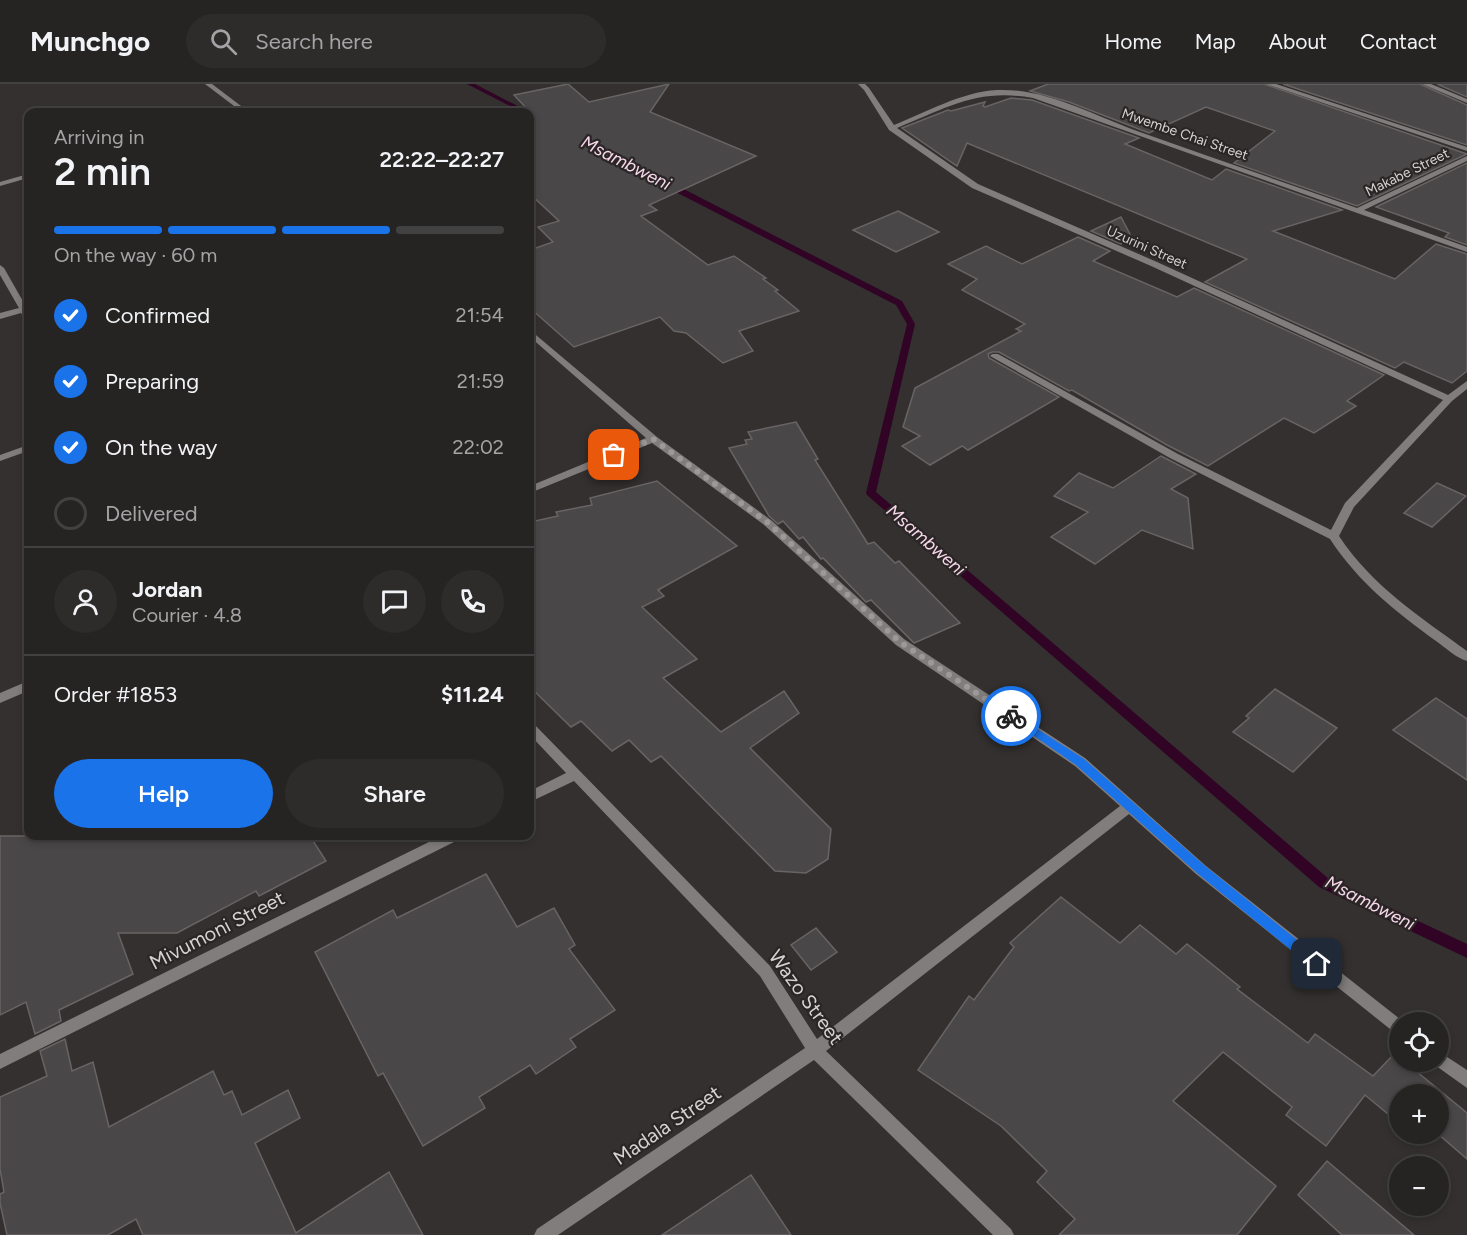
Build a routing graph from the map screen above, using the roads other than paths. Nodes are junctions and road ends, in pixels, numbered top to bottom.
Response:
1 (208, 84) edge
2 (861, 84) edge
3 (1269, 84) edge
4 (1425, 84) edge
5 (1467, 101) edge
6 (241, 108) edge
7 (892, 128) junction
8 (1467, 149) edge
9 (1467, 158) edge
10 (24, 177) edge
11 (0, 184) edge
12 (1358, 210) junction
13 (1467, 250) edge
14 (0, 268) edge
15 (24, 310) edge
16 (24, 313) edge
17 (0, 316) edge
18 (534, 336) edge
19 (995, 356) dead end
20 (1467, 384) edge
21 (1449, 399) junction
22 (653, 439) junction
23 (24, 449) edge
24 (0, 458) edge
25 (534, 488) edge
26 (1334, 536) junction
27 (1467, 657) edge
28 (24, 688) edge
29 (0, 698) edge
30 (534, 731) edge
31 (576, 774) junction
32 (534, 795) edge
33 (1129, 807) junction
34 (445, 840) edge
35 (1389, 1019) edge
36 (815, 1050) junction
37 (0, 1062) edge
38 (1449, 1066) edge
39 (1467, 1080) edge
40 (543, 1235) edge
41 (1005, 1235) edge

1 - 6 street
2 - 7 street, Uzurini Street
3 - 8 street
4 - 5 street
7 - 12 street, Mwembe Chai Street
7 - 21 street, Uzurini Street
9 - 12 street, Makabe Street
10 - 11 street
12 - 13 street, Mwembe Chai Street
14 - 15 street
16 - 17 street
18 - 22 street
19 - 26 street
20 - 21 street
21 - 26 street
22 - 25 street
22 - 33 street
23 - 24 street
26 - 27 street
28 - 29 street
30 - 31 street, Wazo Street
31 - 32 street
31 - 36 street, Wazo Street
33 - 35 street
33 - 36 street, Madala Street
34 - 37 street, Mivumoni Street
36 - 40 street, Madala Street
36 - 41 street, Wazo Street
38 - 39 street

